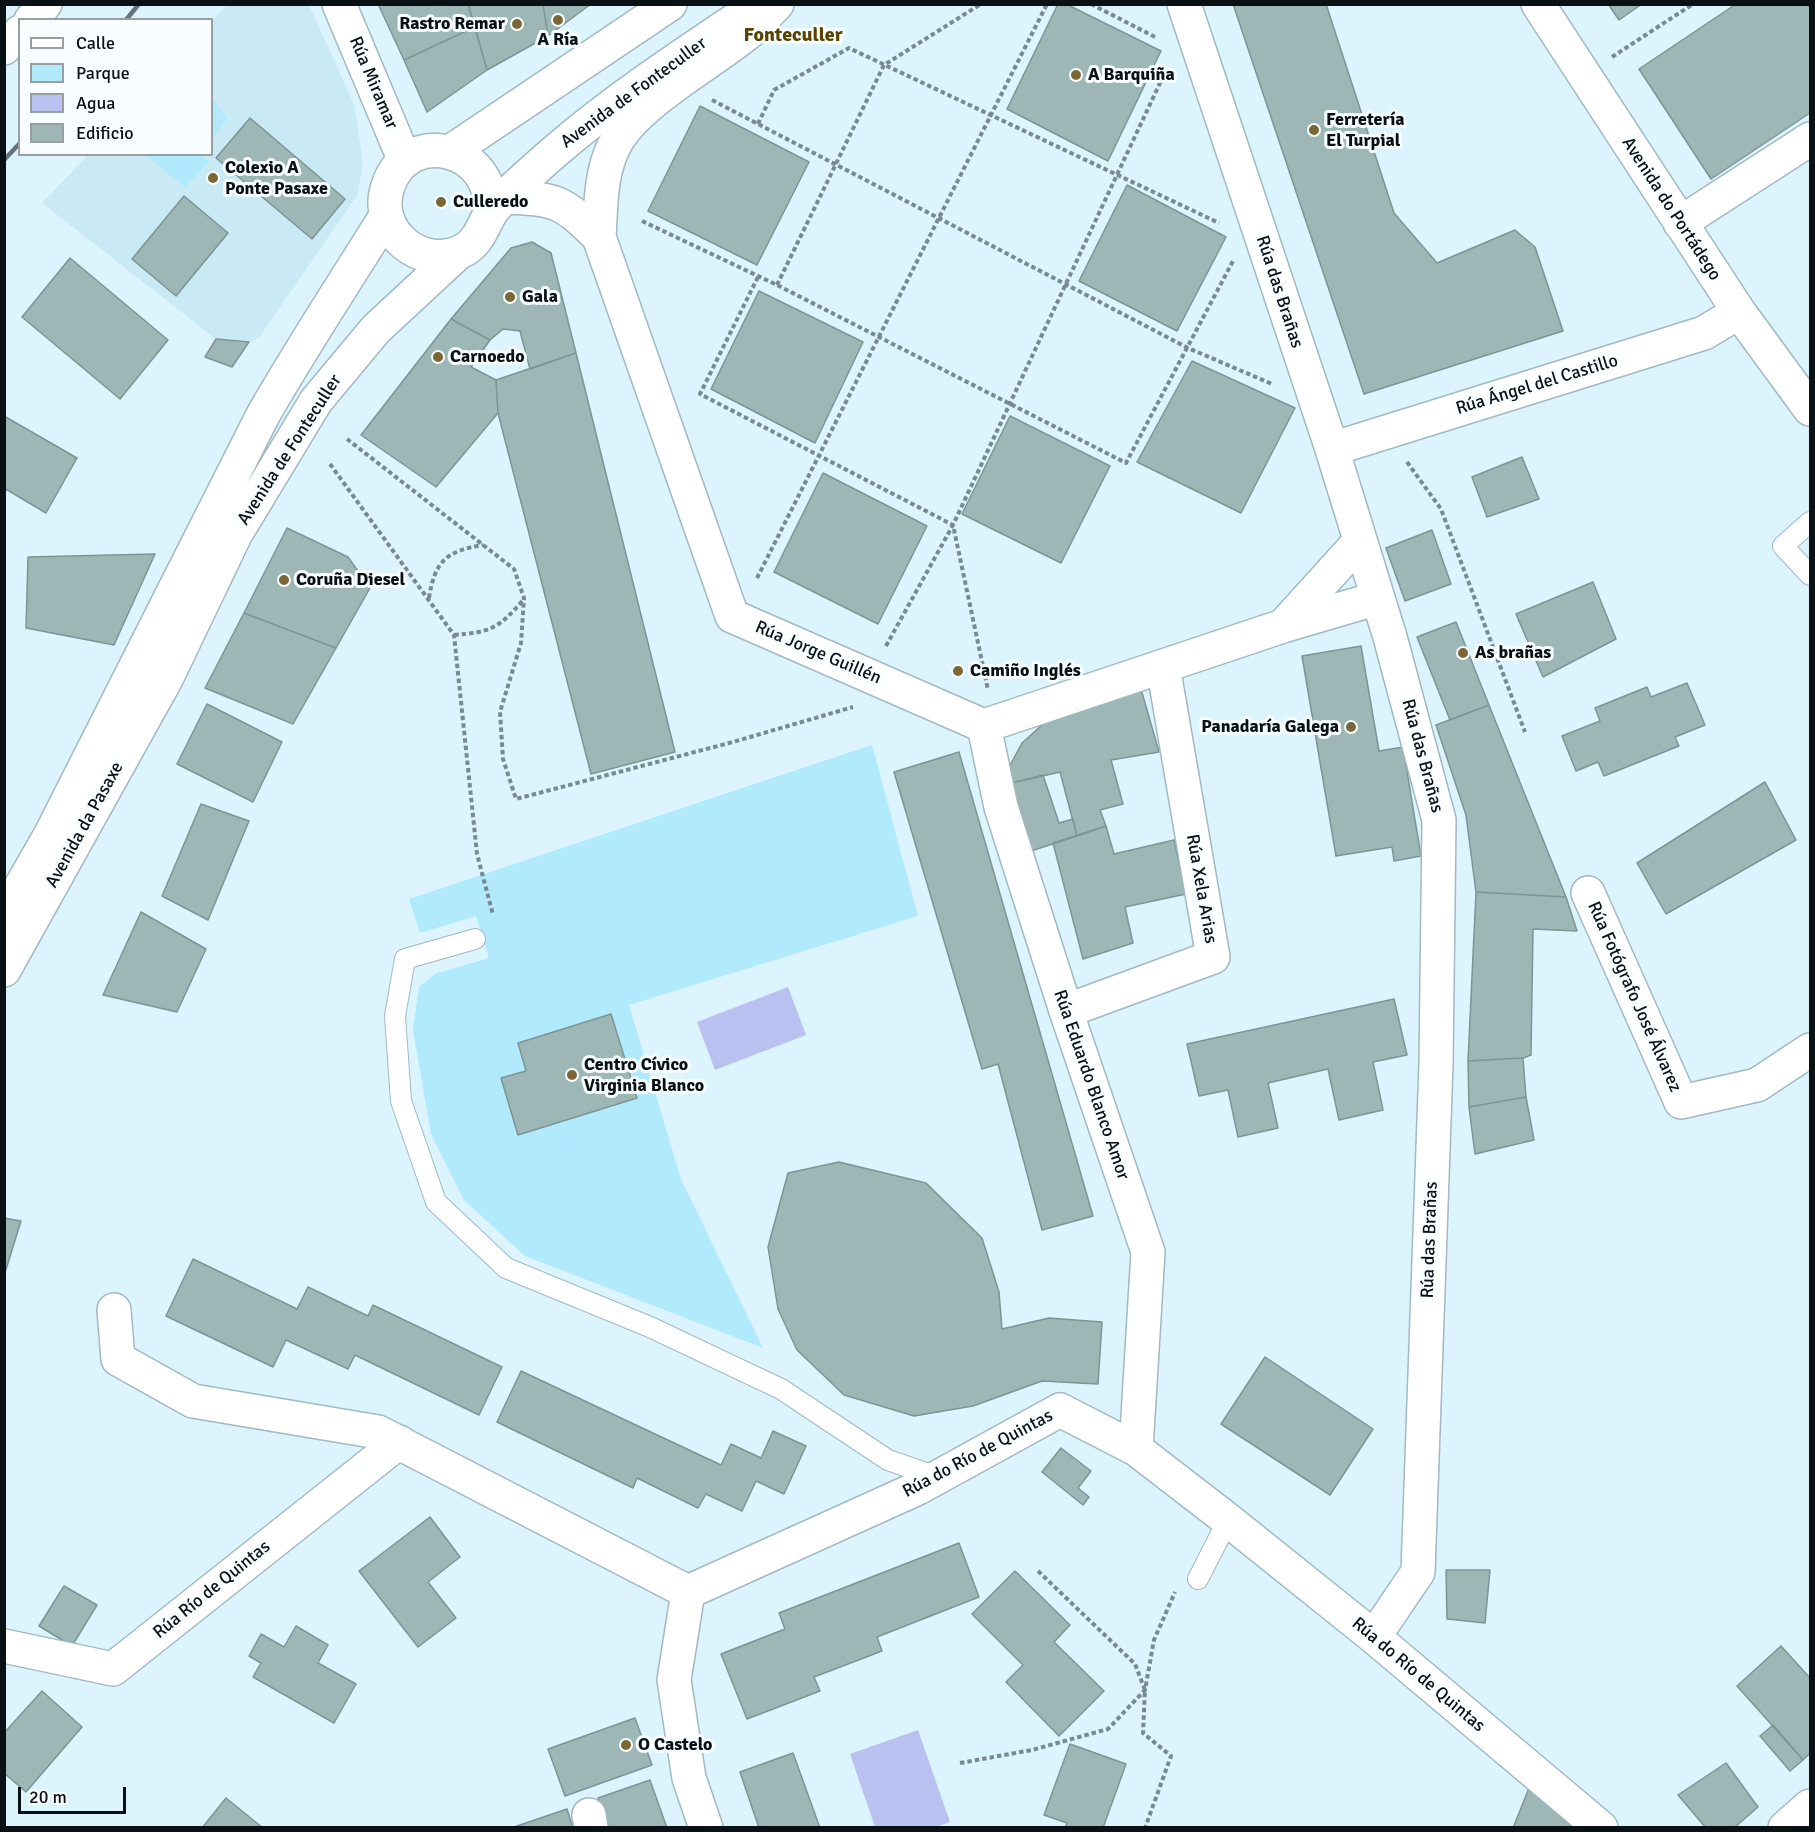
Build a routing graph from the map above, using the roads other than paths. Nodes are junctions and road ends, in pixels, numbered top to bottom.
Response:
1 (339, 4) edge
2 (670, 4) edge
3 (759, 4) edge
4 (777, 4) edge
5 (1184, 4) edge
6 (1538, 4) edge
7 (18, 32) edge
8 (4, 48) edge
9 (1810, 139) edge
10 (450, 152) junction
11 (405, 162) junction
12 (498, 206) junction
13 (386, 216) junction
14 (1680, 223) junction
15 (599, 237) junction
16 (458, 253) junction
17 (1739, 312) junction
18 (1810, 409) edge
19 (1332, 449) junction
20 (1810, 522) edge
21 (1360, 542) junction
22 (1810, 575) edge
23 (1378, 598) junction
24 (1283, 626) junction
25 (1163, 666) junction
26 (135, 668) joint
27 (166, 679) joint
28 (984, 726) junction
29 (1588, 894) dead end
30 (4, 916) edge
31 (475, 939) road end
32 (4, 970) edge
33 (1065, 1011) junction
34 (1810, 1050) edge
35 (114, 1310) dead end
36 (399, 1442) junction
37 (1136, 1449) junction
38 (937, 1477) junction
39 (1228, 1520) junction
40 (1198, 1579) dead end
41 (688, 1592) junction
42 (1374, 1637) junction
43 (4, 1646) edge
44 (1810, 1806) edge
45 (706, 1827) edge
46 (1602, 1827) edge
47 (1785, 1827) edge

1 - 11 main road, Rúa Miramar
2 - 10 main road
3 - 12 main road, Avenida de Fonteculler
4 - 15 main road, Rúa Jorge Guillén
5 - 19 main road, Rúa das Brañas
6 - 14 main road, Avenida do Portádego
7 - 8 main road
9 - 14 main road
10 - 11 main road
10 - 12 main road
11 - 13 main road
12 - 15 main road, Rúa Jorge Guillén
12 - 16 main road
13 - 16 main road
13 - 26 main road, Avenida de Fonteculler
14 - 17 main road, Avenida do Portádego
15 - 28 main road, Rúa Jorge Guillén
16 - 27 main road, Avenida de Fonteculler
17 - 18 main road, Avenida do Portádego
17 - 19 main road, Rúa Ángel del Castillo
19 - 21 main road, Rúa das Brañas
20 - 22 lane
21 - 23 main road, Rúa das Brañas
21 - 24 main road
23 - 24 main road
23 - 42 main road, Rúa das Brañas
24 - 25 main road
25 - 28 main road
25 - 33 main road, Rúa Xela Arias
26 - 30 main road, Avenida da Pasaxe
27 - 32 main road, Avenida da Pasaxe
28 - 33 main road, Rúa Eduardo Blanco Amor
29 - 34 main road, Rúa Fotógrafo José Álvarez
31 - 38 lane
33 - 37 main road, Rúa Eduardo Blanco Amor
35 - 36 main road
36 - 41 main road
36 - 43 main road, Rúa Río de Quintas
37 - 38 main road, Rúa do Río de Quintas
37 - 39 main road, Rúa do Río de Quintas
38 - 41 main road, Rúa do Río de Quintas
39 - 40 lane
39 - 42 main road, Rúa do Río de Quintas
41 - 45 main road
42 - 46 main road, Rúa do Río de Quintas
44 - 47 main road

